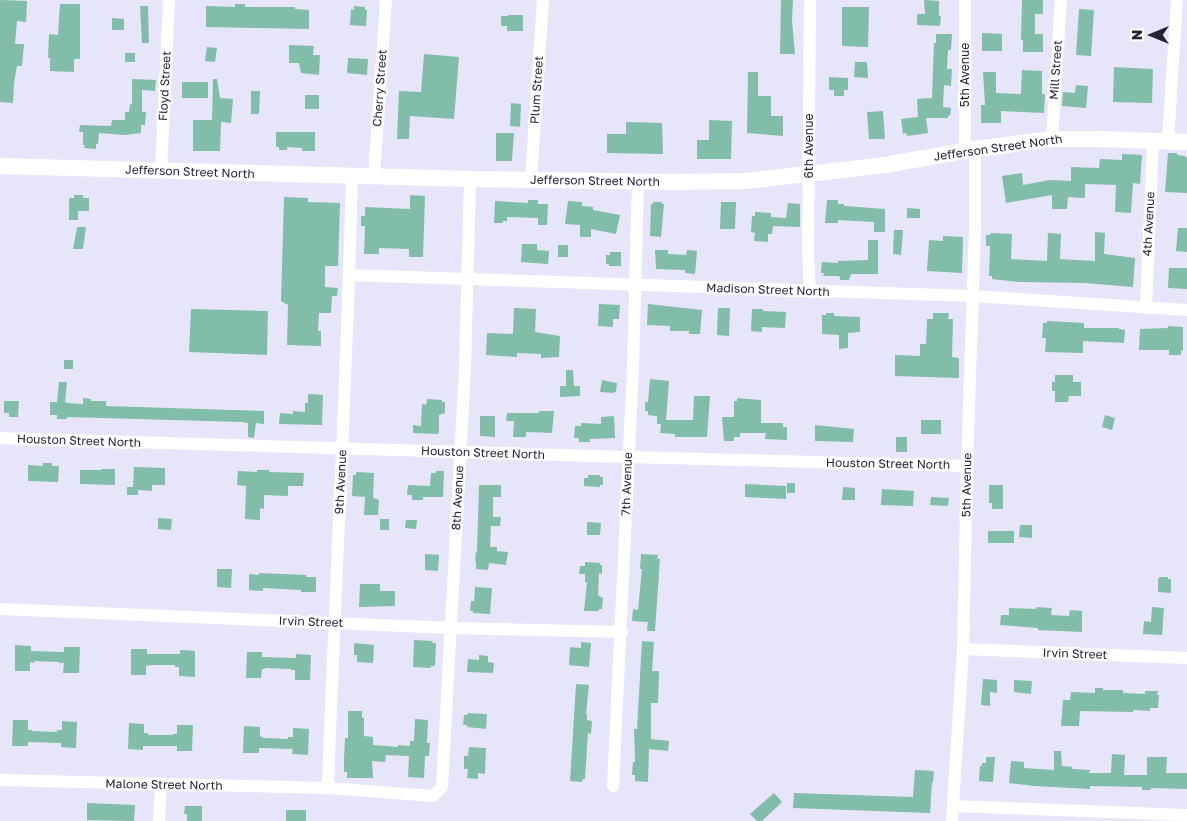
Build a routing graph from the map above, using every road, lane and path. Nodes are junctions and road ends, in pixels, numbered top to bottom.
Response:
1 (169, 0) edge
2 (386, 0) edge
3 (543, 0) edge
4 (810, 0) edge
5 (965, 0) edge
6 (1061, 0) edge
7 (1177, 0) edge
8 (1052, 139) junction
9 (1161, 141) junction
10 (1187, 142) edge
11 (970, 150) junction
12 (0, 166) edge
13 (160, 172) junction
14 (808, 175) junction
15 (352, 176) junction
16 (374, 177) junction
17 (470, 179) junction
18 (530, 179) junction
19 (638, 182) junction
20 (350, 275) junction
21 (467, 280) junction
22 (636, 285) junction
23 (810, 292) junction
24 (973, 296) junction
25 (1146, 308) junction
26 (1187, 310) edge
27 (0, 438) edge
28 (342, 448) junction
29 (461, 452) junction
30 (627, 457) junction
31 (967, 466) junction
32 (0, 609) edge
33 (333, 623) junction
34 (451, 628) junction
35 (622, 632) junction
36 (963, 649) junction
37 (1187, 658) edge
38 (0, 780) edge
39 (161, 785) junction
40 (613, 786) dead end
41 (442, 787) joint
42 (328, 788) junction
43 (954, 806) junction
44 (1187, 815) edge
45 (159, 821) edge
46 (952, 821) edge

1 - 13 street, Floyd Street
2 - 16 street, Cherry Street
3 - 18 street, Plum Street
4 - 14 street, 6th Avenue
5 - 11 street, 5th Avenue
6 - 8 street, Mill Street
7 - 9 street, 4th Avenue
8 - 9 main road, Jefferson Street North
8 - 11 main road, Jefferson Street North
9 - 10 main road, Jefferson Street North
9 - 25 street, 4th Avenue
11 - 14 main road, Jefferson Street North
11 - 24 street, 5th Avenue
12 - 13 main road, Jefferson Street North
13 - 15 main road, Jefferson Street North
14 - 19 main road, Jefferson Street North
14 - 23 street, 6th Avenue
15 - 16 main road, Jefferson Street North
15 - 20 street, 9th Avenue
16 - 17 main road, Jefferson Street North
17 - 18 main road, Jefferson Street North
17 - 21 street, 8th Avenue
18 - 19 main road, Jefferson Street North
19 - 22 street, 7th Avenue
20 - 21 street, Madison Street North
20 - 28 street, 9th Avenue
21 - 22 street, Madison Street North
21 - 29 street, 8th Avenue
22 - 23 street, Madison Street North
22 - 30 street, 7th Avenue
23 - 24 street, Madison Street North
24 - 25 street, Madison Street North
24 - 31 street, 5th Avenue
25 - 26 street, Madison Street North
27 - 28 street, Houston Street North
28 - 29 street, Houston Street North
28 - 33 street, 9th Avenue
29 - 30 street, Houston Street North
29 - 34 street, 8th Avenue
30 - 31 street, Houston Street North
30 - 35 street, 7th Avenue
31 - 36 street, 5th Avenue
32 - 33 street, Irvin Street
33 - 34 street, Irvin Street
33 - 42 street, 9th Avenue
34 - 35 street, Irvin Street
34 - 41 street, 8th Avenue
35 - 40 street, 7th Avenue
36 - 37 street, Irvin Street
36 - 43 street, 5th Avenue
38 - 39 street, Malone Street North
39 - 42 street, Malone Street North
39 - 45 street
41 - 42 street, Malone Street North
43 - 44 street
43 - 46 street, 5th Avenue

